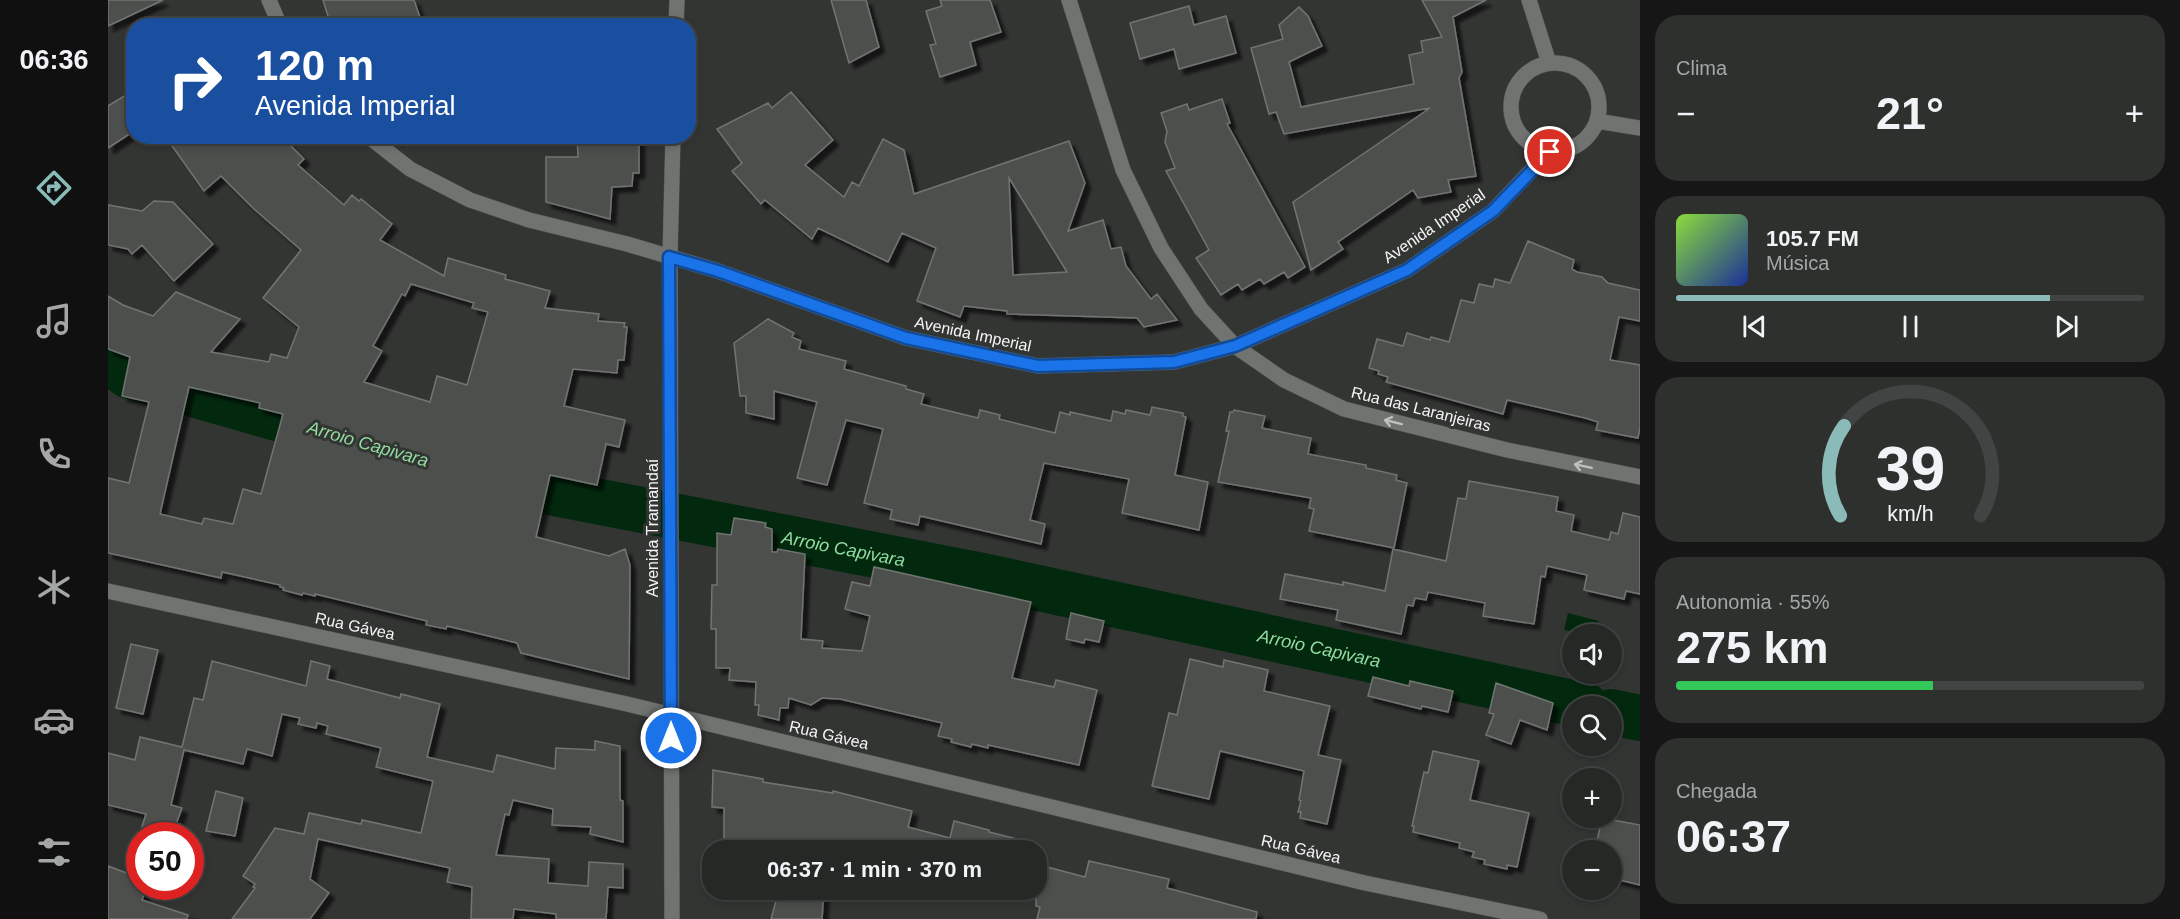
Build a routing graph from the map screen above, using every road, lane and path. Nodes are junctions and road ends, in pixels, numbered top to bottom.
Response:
1 (269, 0) edge
2 (677, 0) edge
3 (1069, 0) edge
4 (1528, 0) edge
5 (277, 18) edge
6 (676, 18) edge
7 (1549, 63) junction
8 (1598, 121) junction
9 (1640, 128) edge
10 (378, 144) edge
11 (673, 144) edge
12 (1550, 152) junction
13 (669, 257) junction
14 (1235, 346) junction
15 (1640, 477) edge
16 (108, 591) edge
17 (671, 715) junction
18 (672, 919) edge
19 (1540, 919) edge

1 - 5 street
2 - 6 street
3 - 14 street, Rua das Laranjeiras
4 - 7 street
7 - 8 street
7 - 12 street
8 - 9 street
8 - 12 street
10 - 13 street, Avenida Imperial
11 - 13 street, Avenida Tramandaí
12 - 14 street, Avenida Imperial
13 - 14 street, Avenida Imperial
13 - 17 street, Avenida Tramandaí
15 -> 14 street, Rua das Laranjeiras
16 - 17 street, Rua Gávea
17 - 18 street, Avenida Tramandaí
17 - 19 street, Rua Gávea

